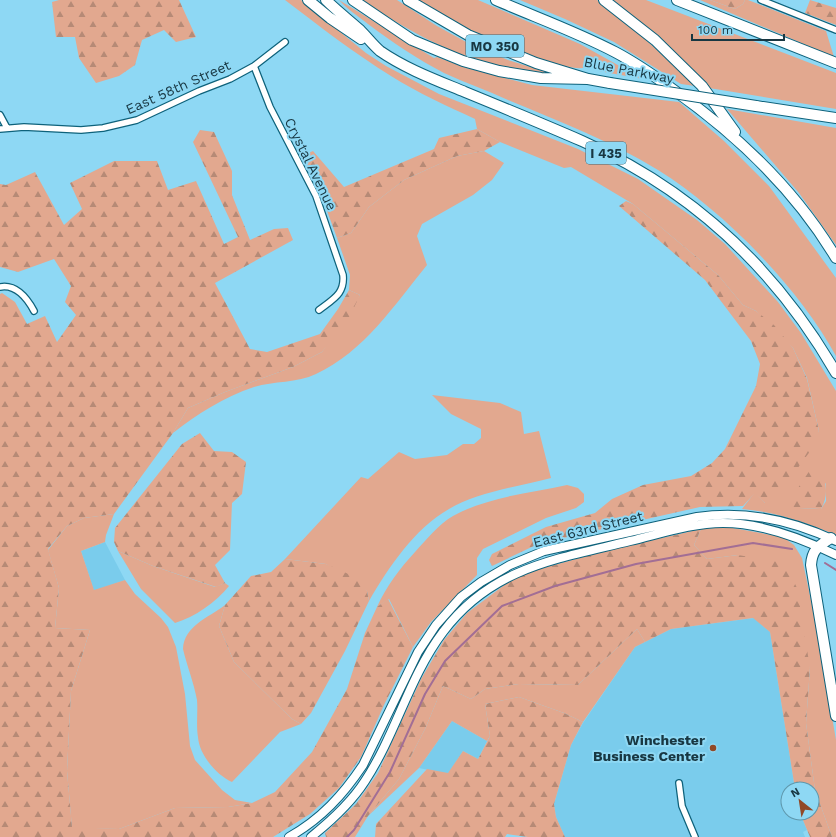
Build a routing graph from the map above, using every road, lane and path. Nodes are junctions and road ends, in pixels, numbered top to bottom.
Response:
1 (308, 0) edge
2 (326, 0) edge
3 (353, 0) edge
4 (408, 0) edge
5 (496, 0) edge
6 (604, 0) edge
7 (678, 0) edge
8 (761, 0) edge
9 (836, 30) edge
10 (285, 42) dead end
11 (379, 50) junction
12 (836, 63) edge
13 (254, 66) junction
14 (588, 79) junction
15 (0, 115) edge
16 (836, 118) edge
17 (7, 128) junction
18 (0, 129) edge
19 (747, 148) junction
20 (836, 258) edge
21 (1, 287) edge
22 (319, 310) dead end
23 (34, 311) dead end
24 (836, 373) edge
25 (834, 539) edge
26 (817, 546) junction
27 (836, 555) edge
28 (836, 716) edge
29 (679, 783) dead end
30 (307, 826) junction
31 (289, 837) edge
32 (312, 837) edge
33 (695, 837) edge

1 - 11 highway
2 - 11 highway, I 435
3 - 14 highway
4 - 14 highway, Blue Parkway / MO 350
5 - 19 highway
6 - 19 highway
7 - 12 highway
8 - 9 street
10 - 13 street, East 58th Street
11 - 24 highway, I 435
13 - 17 street, East 58th Street
13 - 22 street, Crystal Avenue
14 - 16 highway, Blue Parkway / MO 350, bridge
15 - 17 street
17 - 18 street, East 58th Street
19 - 20 highway
21 - 23 street
25 - 26 highway
25 - 30 main road, East 63rd Street
26 - 27 main road, East 63rd Street
26 - 28 highway
26 - 32 main road, East 63rd Street
29 - 33 street
30 - 31 main road, East 63rd Street
30 - 32 street

